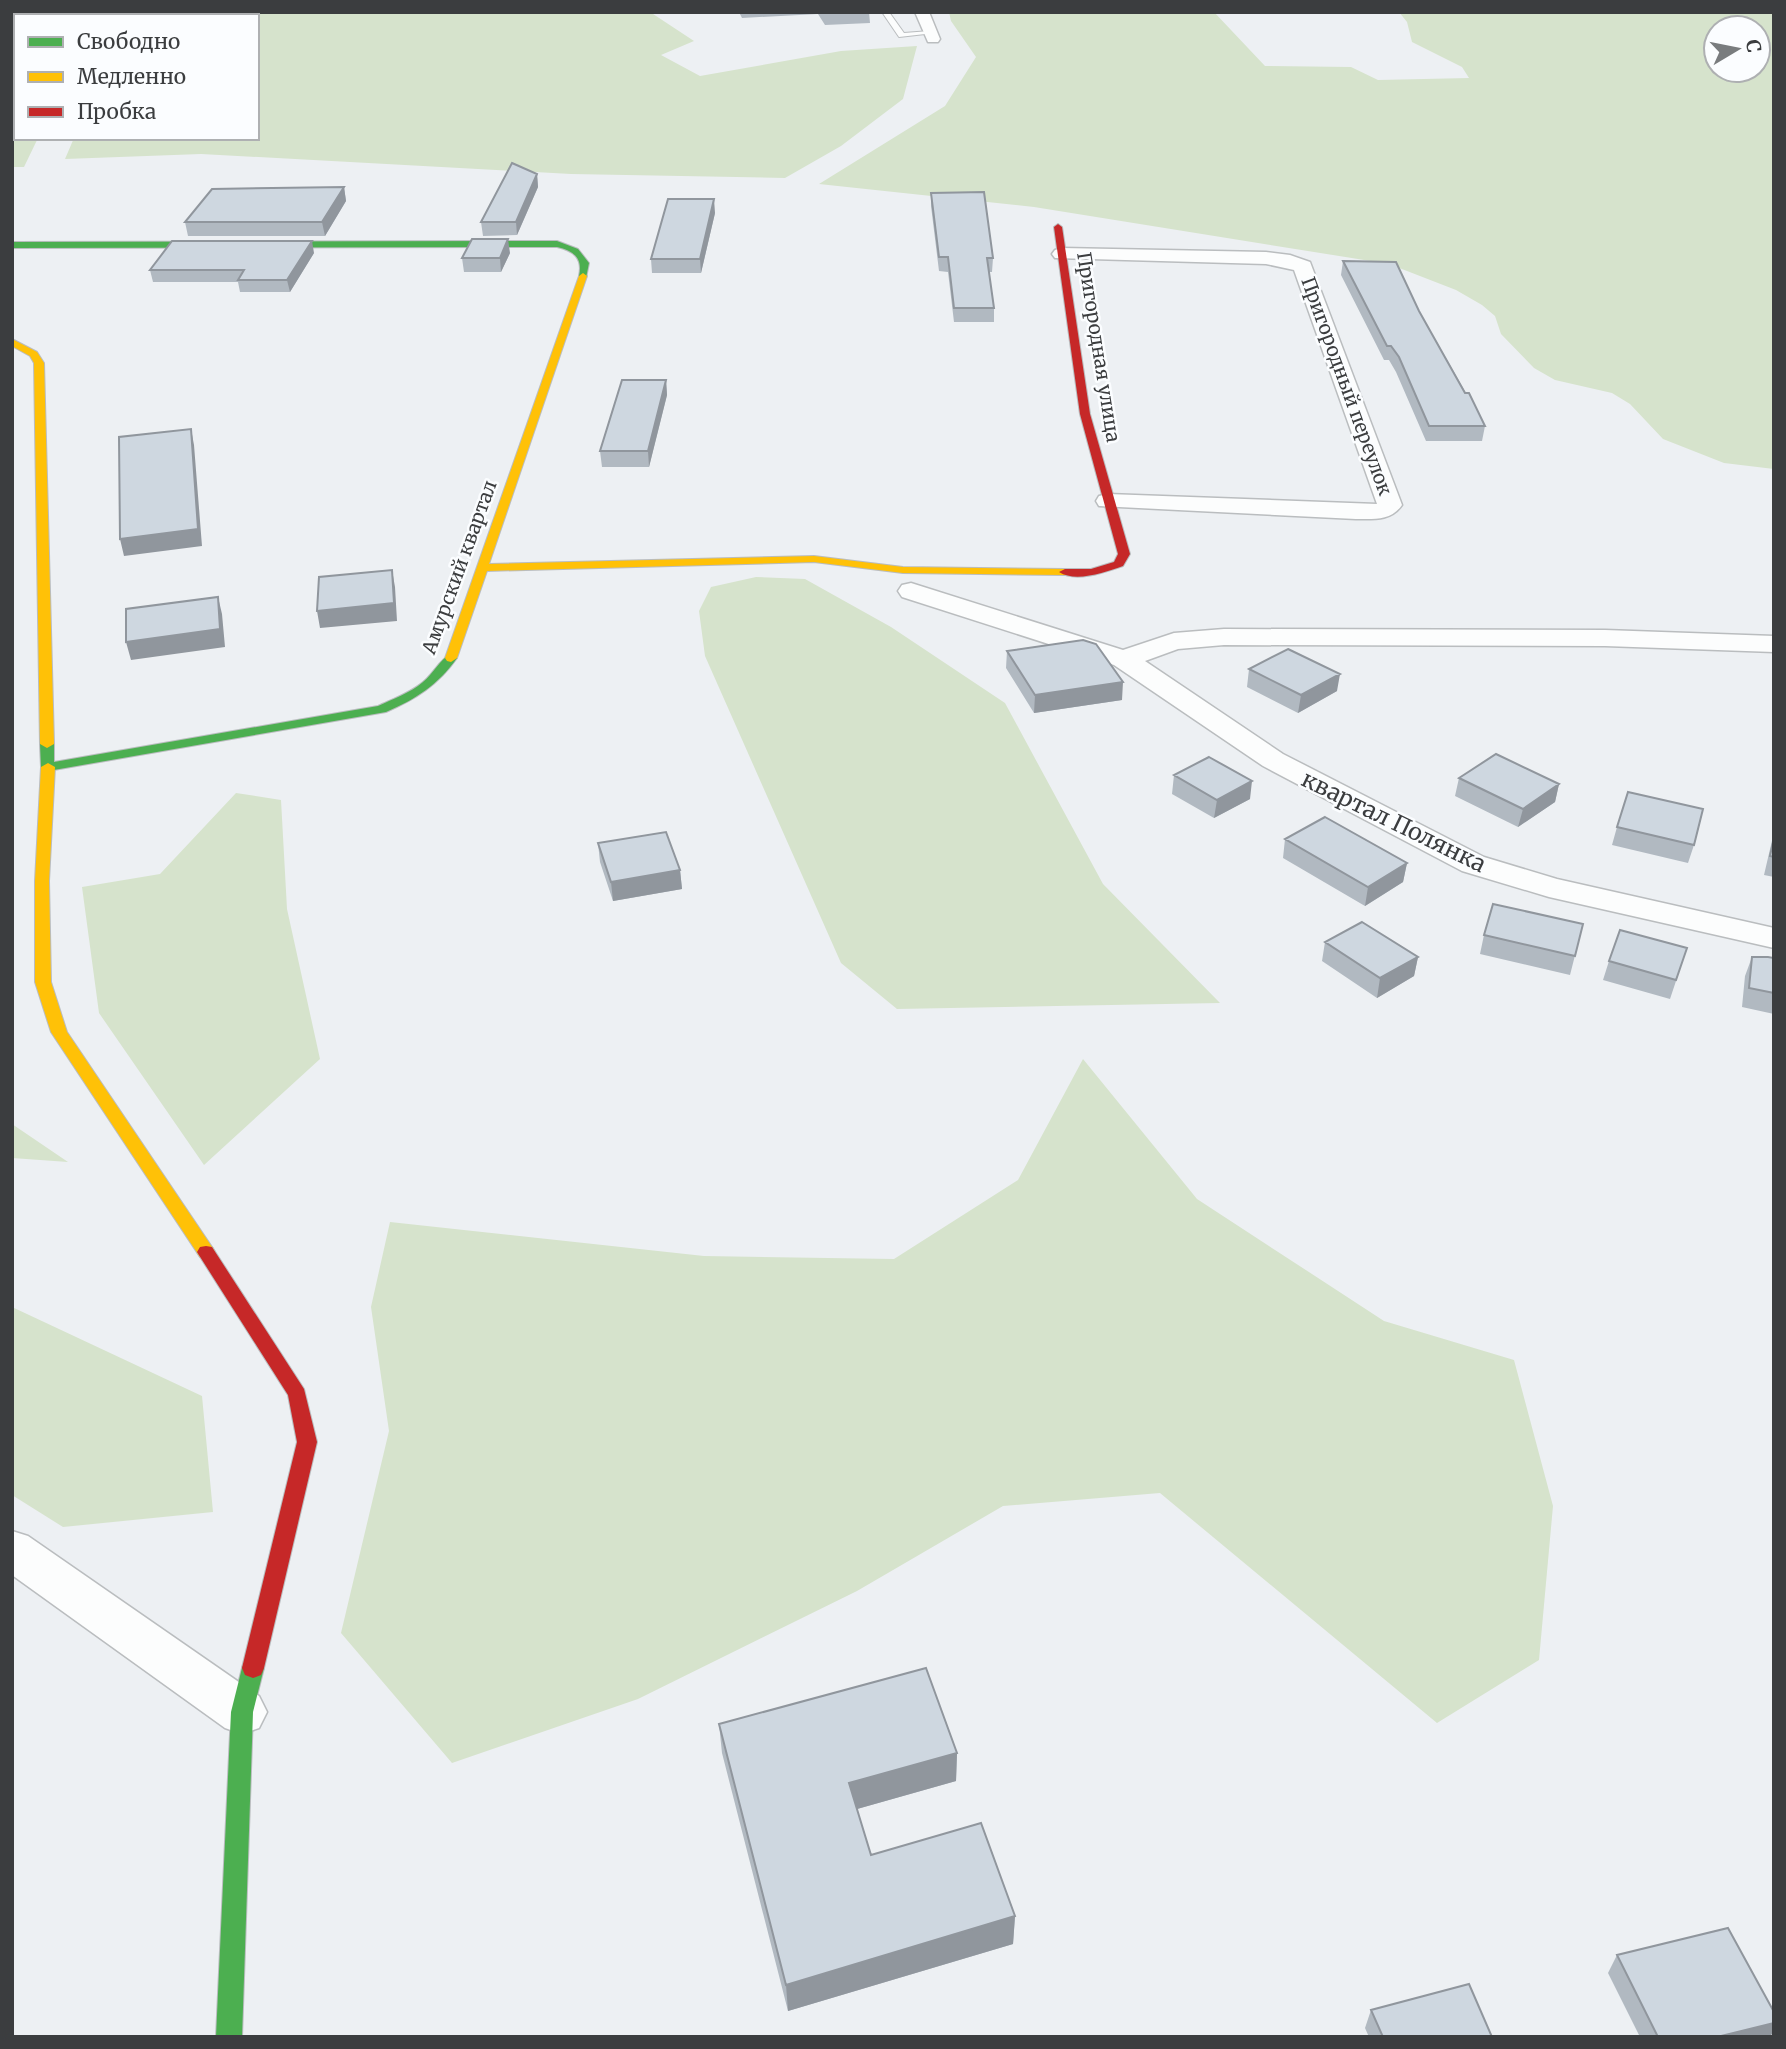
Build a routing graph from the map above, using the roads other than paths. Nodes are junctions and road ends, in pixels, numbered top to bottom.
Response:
1 (885, 12) edge
2 (922, 12) edge
3 (932, 36) joint
4 (1058, 227) dead end
5 (12, 245) edge
6 (1062, 254) junction
7 (12, 342) edge
8 (1108, 501) junction
9 (483, 568) junction
10 (911, 591) dead end
11 (1774, 644) edge
12 (1125, 659) junction
13 (48, 767) junction
14 (1774, 938) edge
15 (12, 1550) edge
16 (242, 1712) junction
17 (229, 2037) edge

1 - 3 lane
2 - 3 street
4 - 6 street, Пригородная улица
5 - 9 street, Амурский квартал
6 - 8 street, Пригородная улица
6 - 8 street, Пригородный переулок
7 - 13 street
8 - 9 street, Пригородная улица
9 - 13 street, Амурский квартал
10 - 12 street, квартал Полянка
11 - 12 street
12 - 14 street, квартал Полянка
13 - 16 street
15 - 16 street
16 - 17 street

